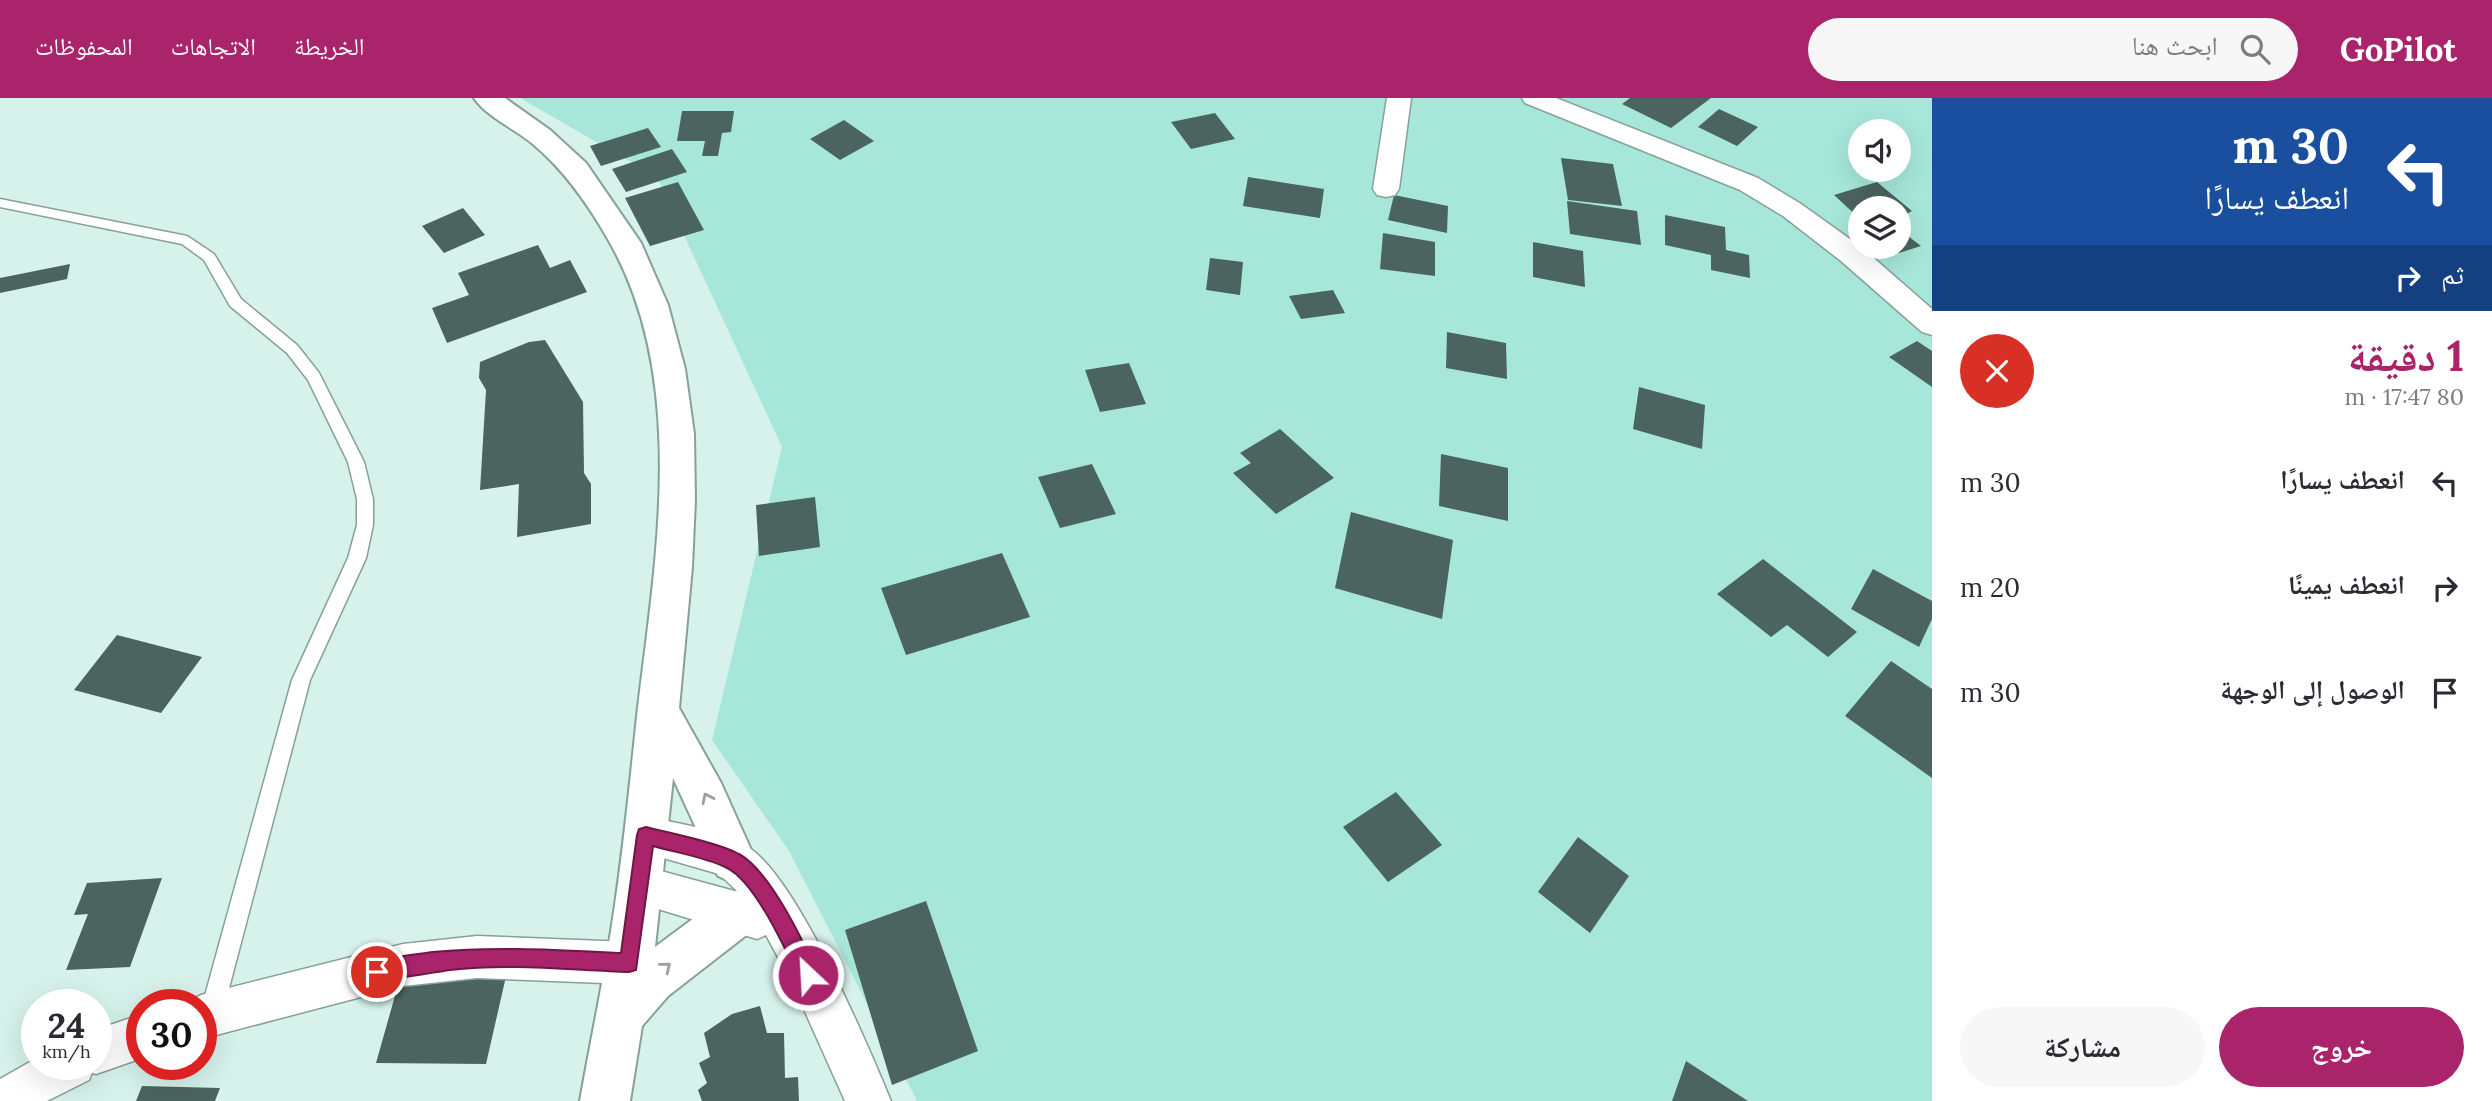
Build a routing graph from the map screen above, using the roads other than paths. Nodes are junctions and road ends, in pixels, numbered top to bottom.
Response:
1 (488, 98) edge
2 (1399, 98) edge
3 (1534, 98) edge
4 (1386, 189) dead end
5 (0, 203) edge
6 (1932, 325) edge
7 (658, 709) junction
8 (646, 835) junction
9 (734, 861) junction
10 (639, 885) junction
11 (737, 914) junction
12 (784, 924) junction
13 (629, 963) junction
14 (213, 989) edge
15 (217, 1012) edge
16 (619, 1016) junction
17 (41, 1080) edge
18 (8, 1101) edge
19 (605, 1101) edge
20 (867, 1101) edge

1 - 7 street
2 - 4 street
3 - 6 street
5 - 14 lane
7 - 8 street
9 -> 7 street
8 - 9 street
8 - 10 street
9 - 12 street
10 - 11 street
10 - 13 street
11 - 12 street
16 -> 11 street
12 - 20 street
13 - 15 street
13 - 16 street
16 - 19 street
17 - 18 street

